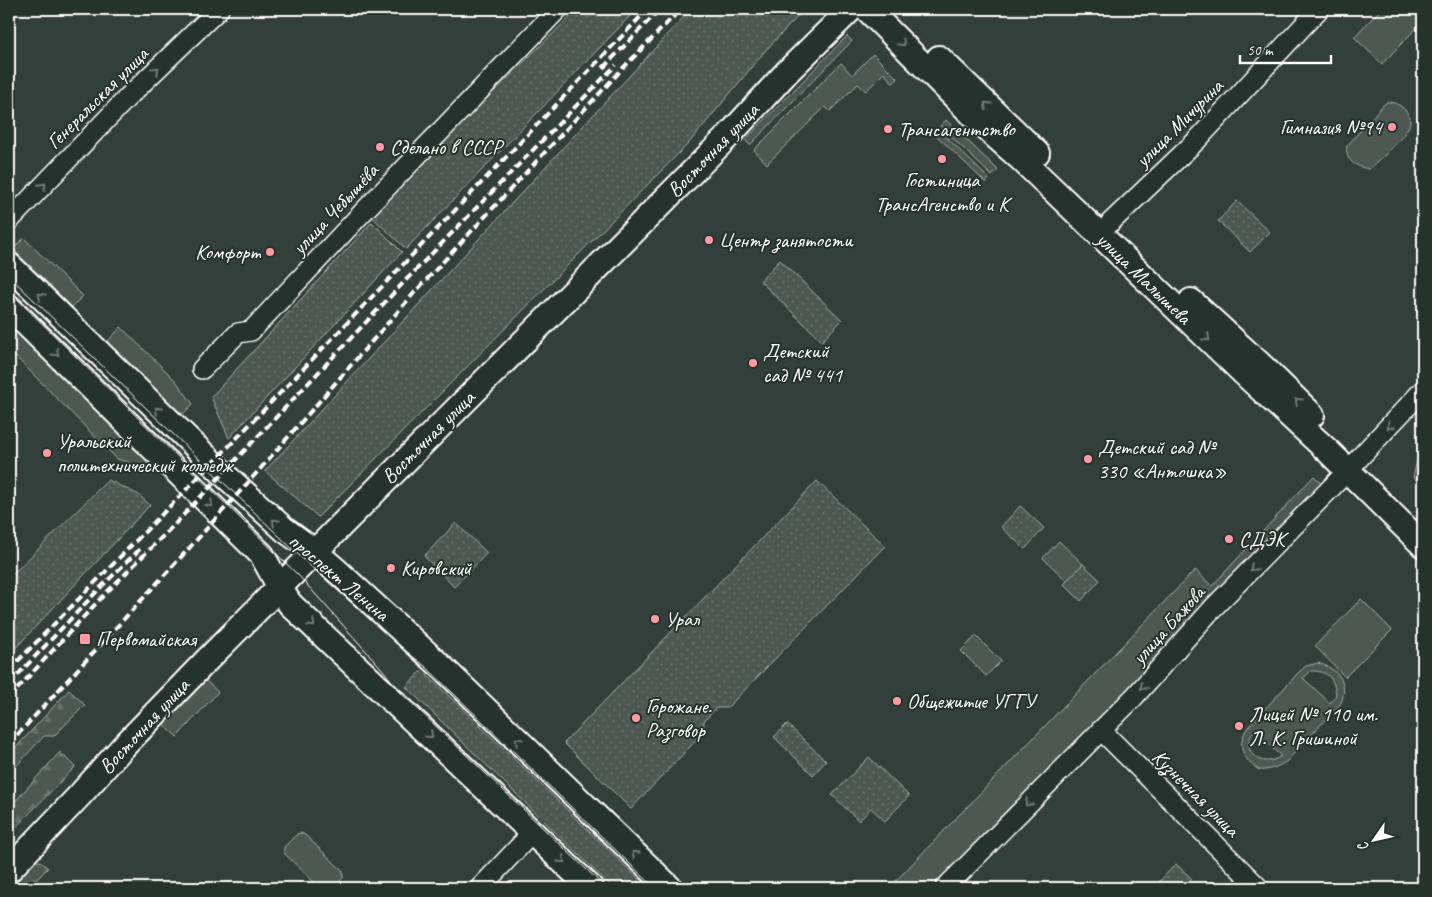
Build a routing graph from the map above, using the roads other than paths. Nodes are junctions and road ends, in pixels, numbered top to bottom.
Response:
1 (219, 9) edge
2 (558, 9) edge
3 (851, 9) edge
4 (867, 9) edge
5 (890, 9) edge
6 (1319, 9) edge
7 (9, 221) edge
8 (1110, 223) junction
9 (9, 265) edge
10 (9, 307) edge
11 (202, 369) dead end
12 (1423, 390) edge
13 (1353, 465) junction
14 (1423, 522) edge
15 (1423, 545) edge
16 (314, 551) junction
17 (280, 588) junction
18 (1102, 730) junction
19 (534, 832) junction
20 (9, 870) edge
21 (480, 888) edge
22 (592, 888) edge
23 (670, 888) edge
24 (945, 888) edge
25 (1259, 888) edge

7 -> 1 street, Генеральская улица
2 - 11 street, улица Чебышёва
3 - 16 main road, Восточная улица
4 -> 13 main road, улица Малышева
8 -> 5 main road, улица Малышева
6 - 8 street, улица Мичурина
13 -> 8 main road, улица Малышева
16 -> 9 main road, проспект Ленина
10 -> 17 main road, проспект Ленина
12 -> 13 street, улица Бажова
13 - 14 main road, улица Малышева
13 - 15 main road, улица Малышева
13 -> 18 street, улица Бажова
16 - 17 main road, Восточная улица
23 -> 16 main road, проспект Ленина
17 -> 19 main road, проспект Ленина
17 - 20 main road, Восточная улица
18 -> 24 street, улица Бажова
18 - 25 street, Кузнечная улица
19 - 21 street
19 -> 22 main road, проспект Ленина

